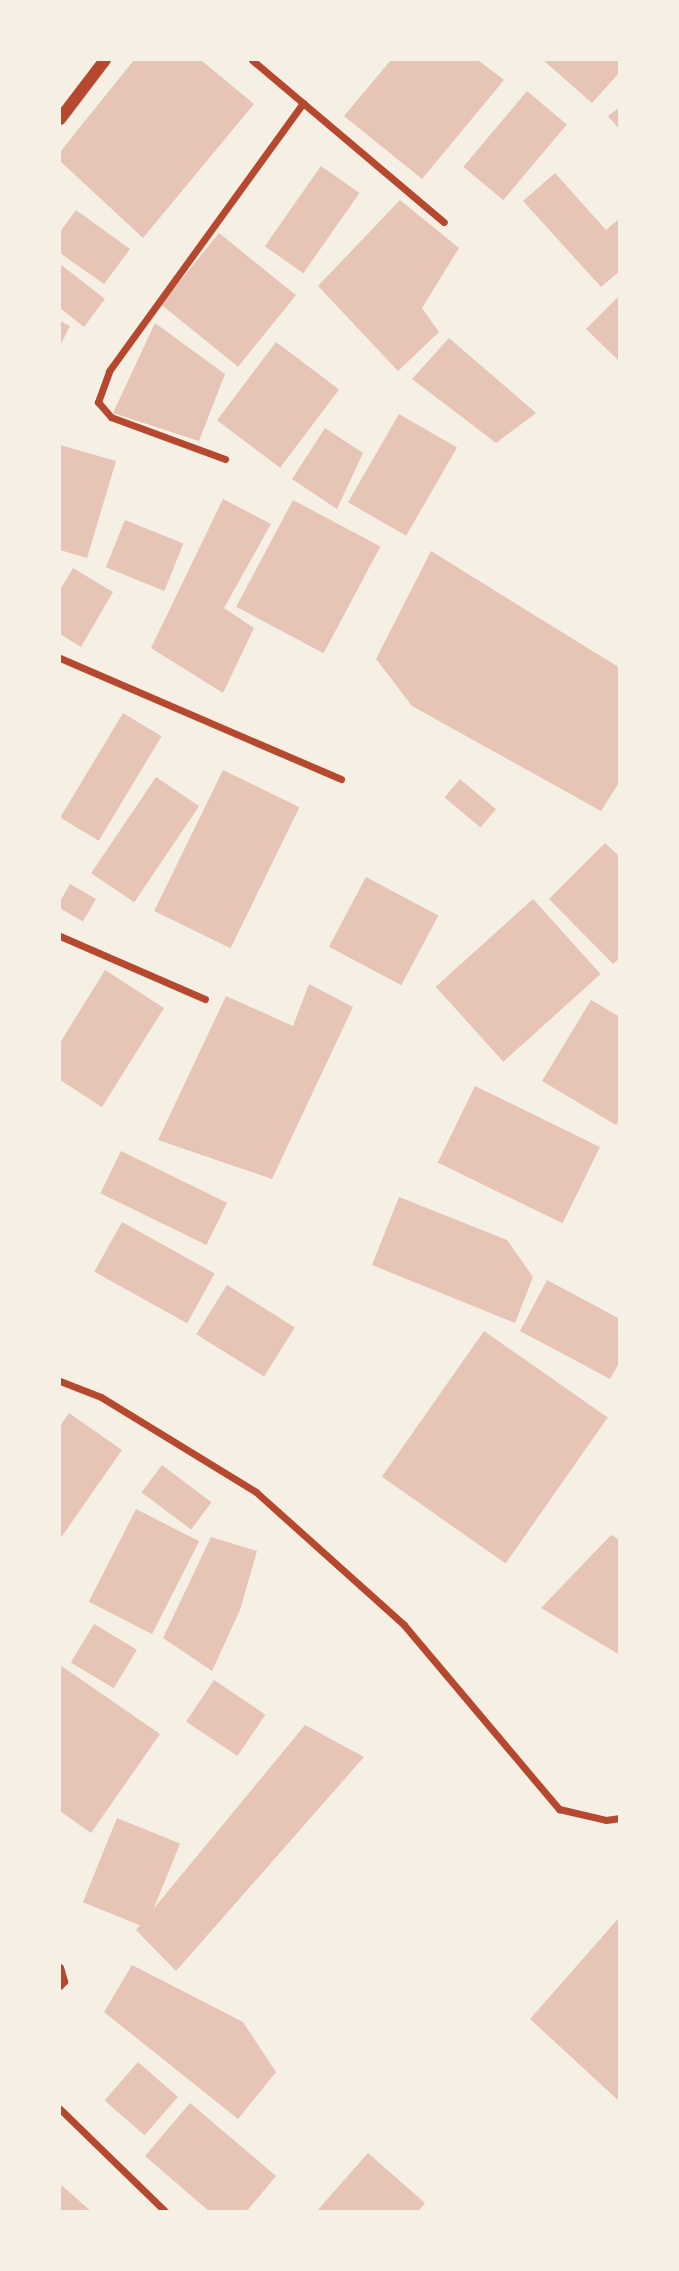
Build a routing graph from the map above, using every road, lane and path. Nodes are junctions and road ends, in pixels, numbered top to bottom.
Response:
1 (105, 60) edge
2 (252, 60) edge
3 (303, 103) junction
4 (60, 119) edge
5 (444, 222) dead end
6 (225, 459) dead end
7 (60, 658) edge
8 (341, 779) dead end
9 (60, 936) edge
10 (205, 999) dead end
11 (60, 1381) edge
12 (620, 1818) edge
13 (60, 1967) edge
14 (60, 1986) edge
15 (60, 2109) edge
16 (166, 2211) edge

1 - 4 street
2 - 3 street
3 - 5 street
3 - 6 street
7 - 8 street
9 - 10 street
11 - 12 street
13 - 14 street
15 - 16 street

